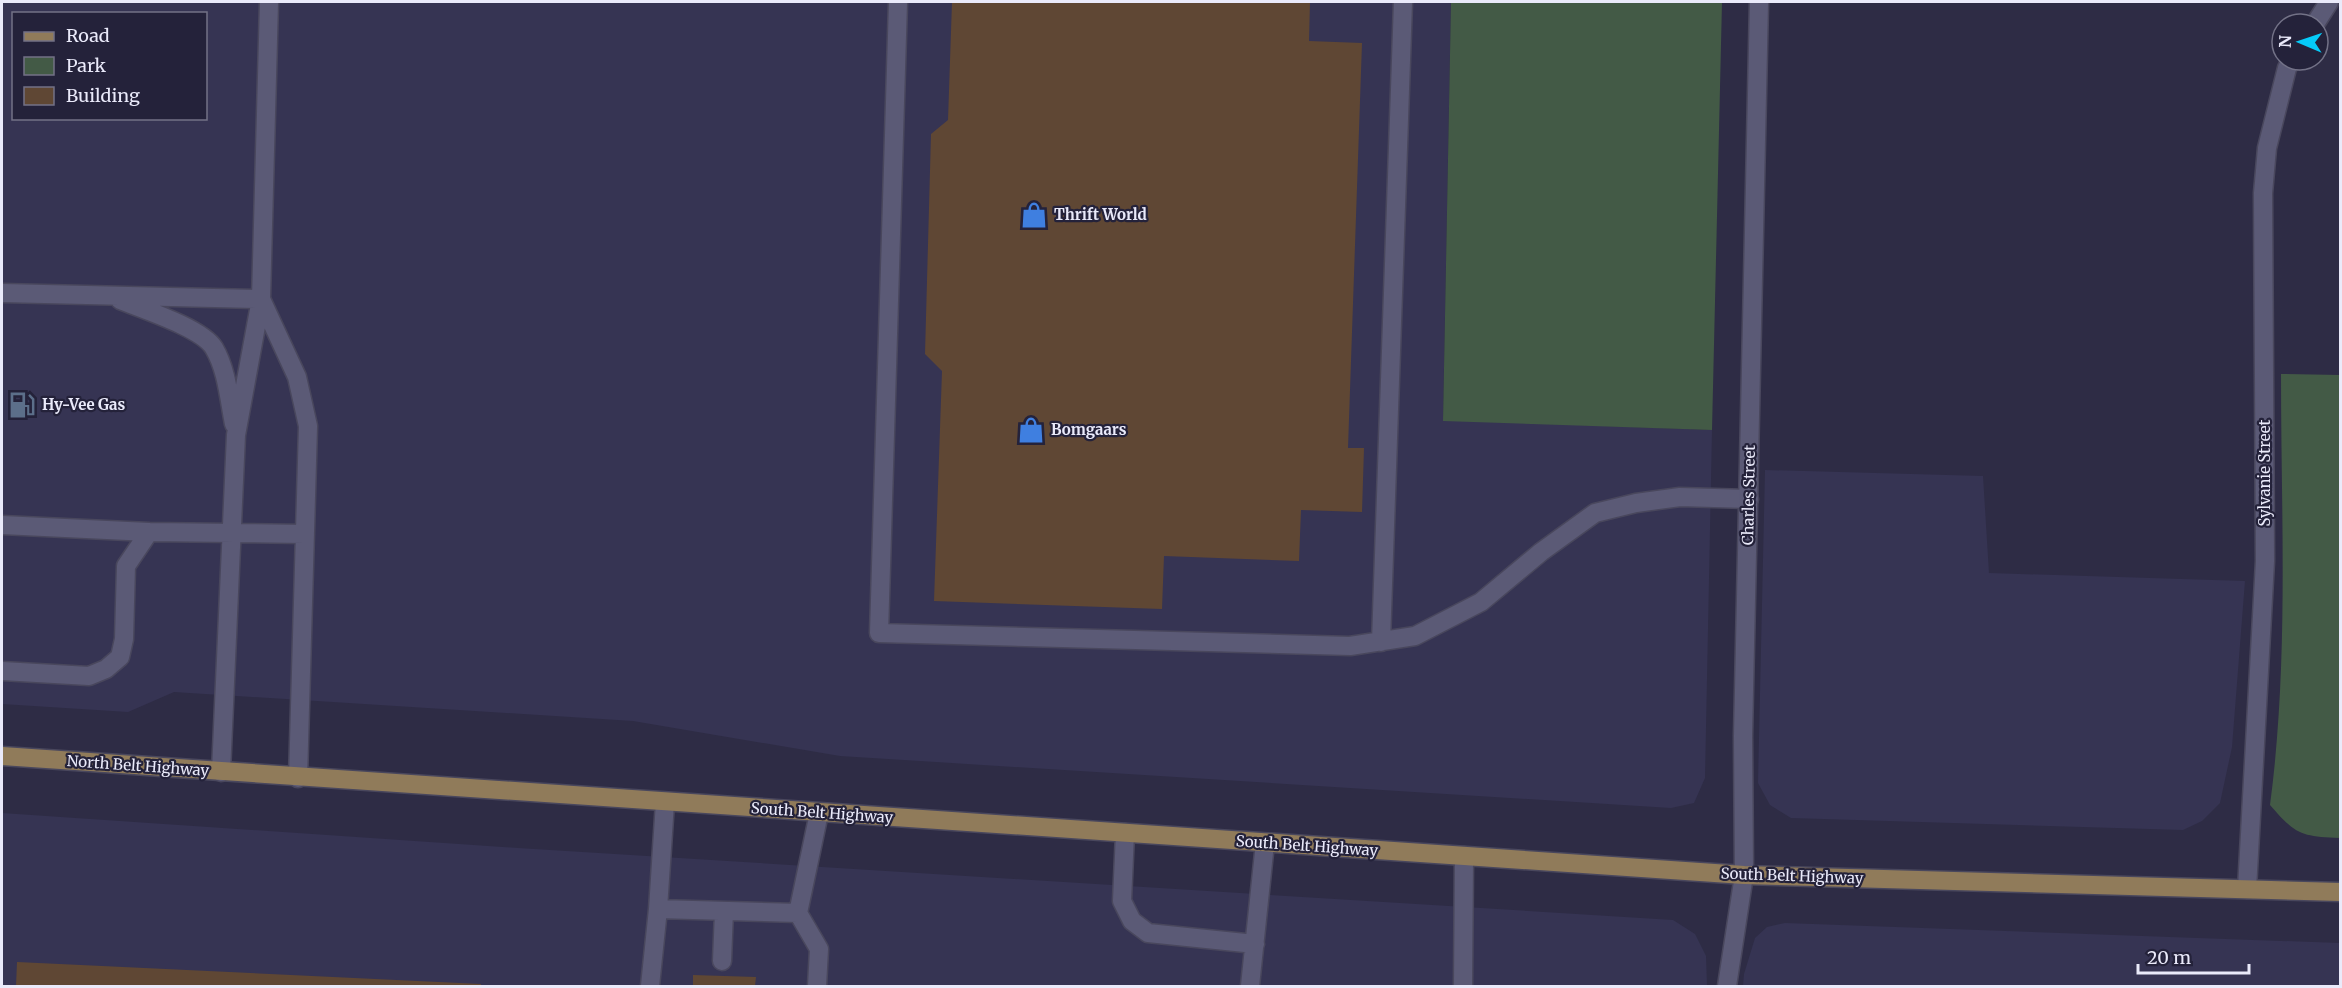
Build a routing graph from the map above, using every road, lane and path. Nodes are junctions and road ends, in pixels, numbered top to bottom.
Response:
1 (269, 2) edge
2 (898, 2) edge
3 (1402, 2) edge
4 (1759, 2) edge
5 (2286, 72) edge
6 (2, 293) edge
7 (107, 295) junction
8 (261, 299) junction
9 (236, 435) junction
10 (1749, 499) junction
11 (2, 525) edge
12 (148, 532) junction
13 (231, 532) junction
14 (305, 534) junction
15 (1381, 642) junction
16 (2, 671) edge
17 (2, 756) edge
18 (221, 772) junction
19 (275, 776) joint
20 (298, 778) junction
21 (664, 802) junction
22 (819, 813) junction
23 (1125, 833) junction
24 (1265, 843) junction
25 (1464, 856) junction
26 (1744, 875) junction
27 (2247, 889) junction
28 (2340, 892) edge
29 (658, 909) junction
30 (724, 911) junction
31 (798, 913) junction
32 (1254, 944) junction
33 (722, 961) dead end
34 (650, 987) edge
35 (817, 987) edge
36 (1250, 987) edge
37 (1462, 987) edge
38 (1727, 987) edge

1 - 8 street
2 - 15 street
3 - 15 street
4 - 10 street, Charles Street
5 - 27 street, Sylvanie Street
6 - 7 street
7 - 8 street
7 - 9 street
8 - 9 street
8 - 14 street
9 - 13 street
10 - 15 street
10 - 26 street, Charles Street
11 - 12 street
12 - 13 street
12 - 16 street
13 - 14 street
13 - 18 street
14 - 20 street
17 - 18 main road, North Belt Highway
18 - 19 main road, North Belt Highway
19 - 20 main road, South Belt Highway
20 - 21 main road, South Belt Highway
21 - 22 main road, South Belt Highway
21 - 29 street
22 - 23 main road, South Belt Highway
22 - 31 street
23 - 24 main road, South Belt Highway
23 - 32 street
24 - 25 main road, South Belt Highway
24 - 32 street
25 - 26 main road, South Belt Highway
25 - 37 street
26 - 27 main road, South Belt Highway
26 - 38 street, Charles Street
27 - 28 main road, South Belt Highway
29 - 30 street
29 - 34 street
30 - 31 street
30 - 33 street
31 - 35 street
32 - 36 street

